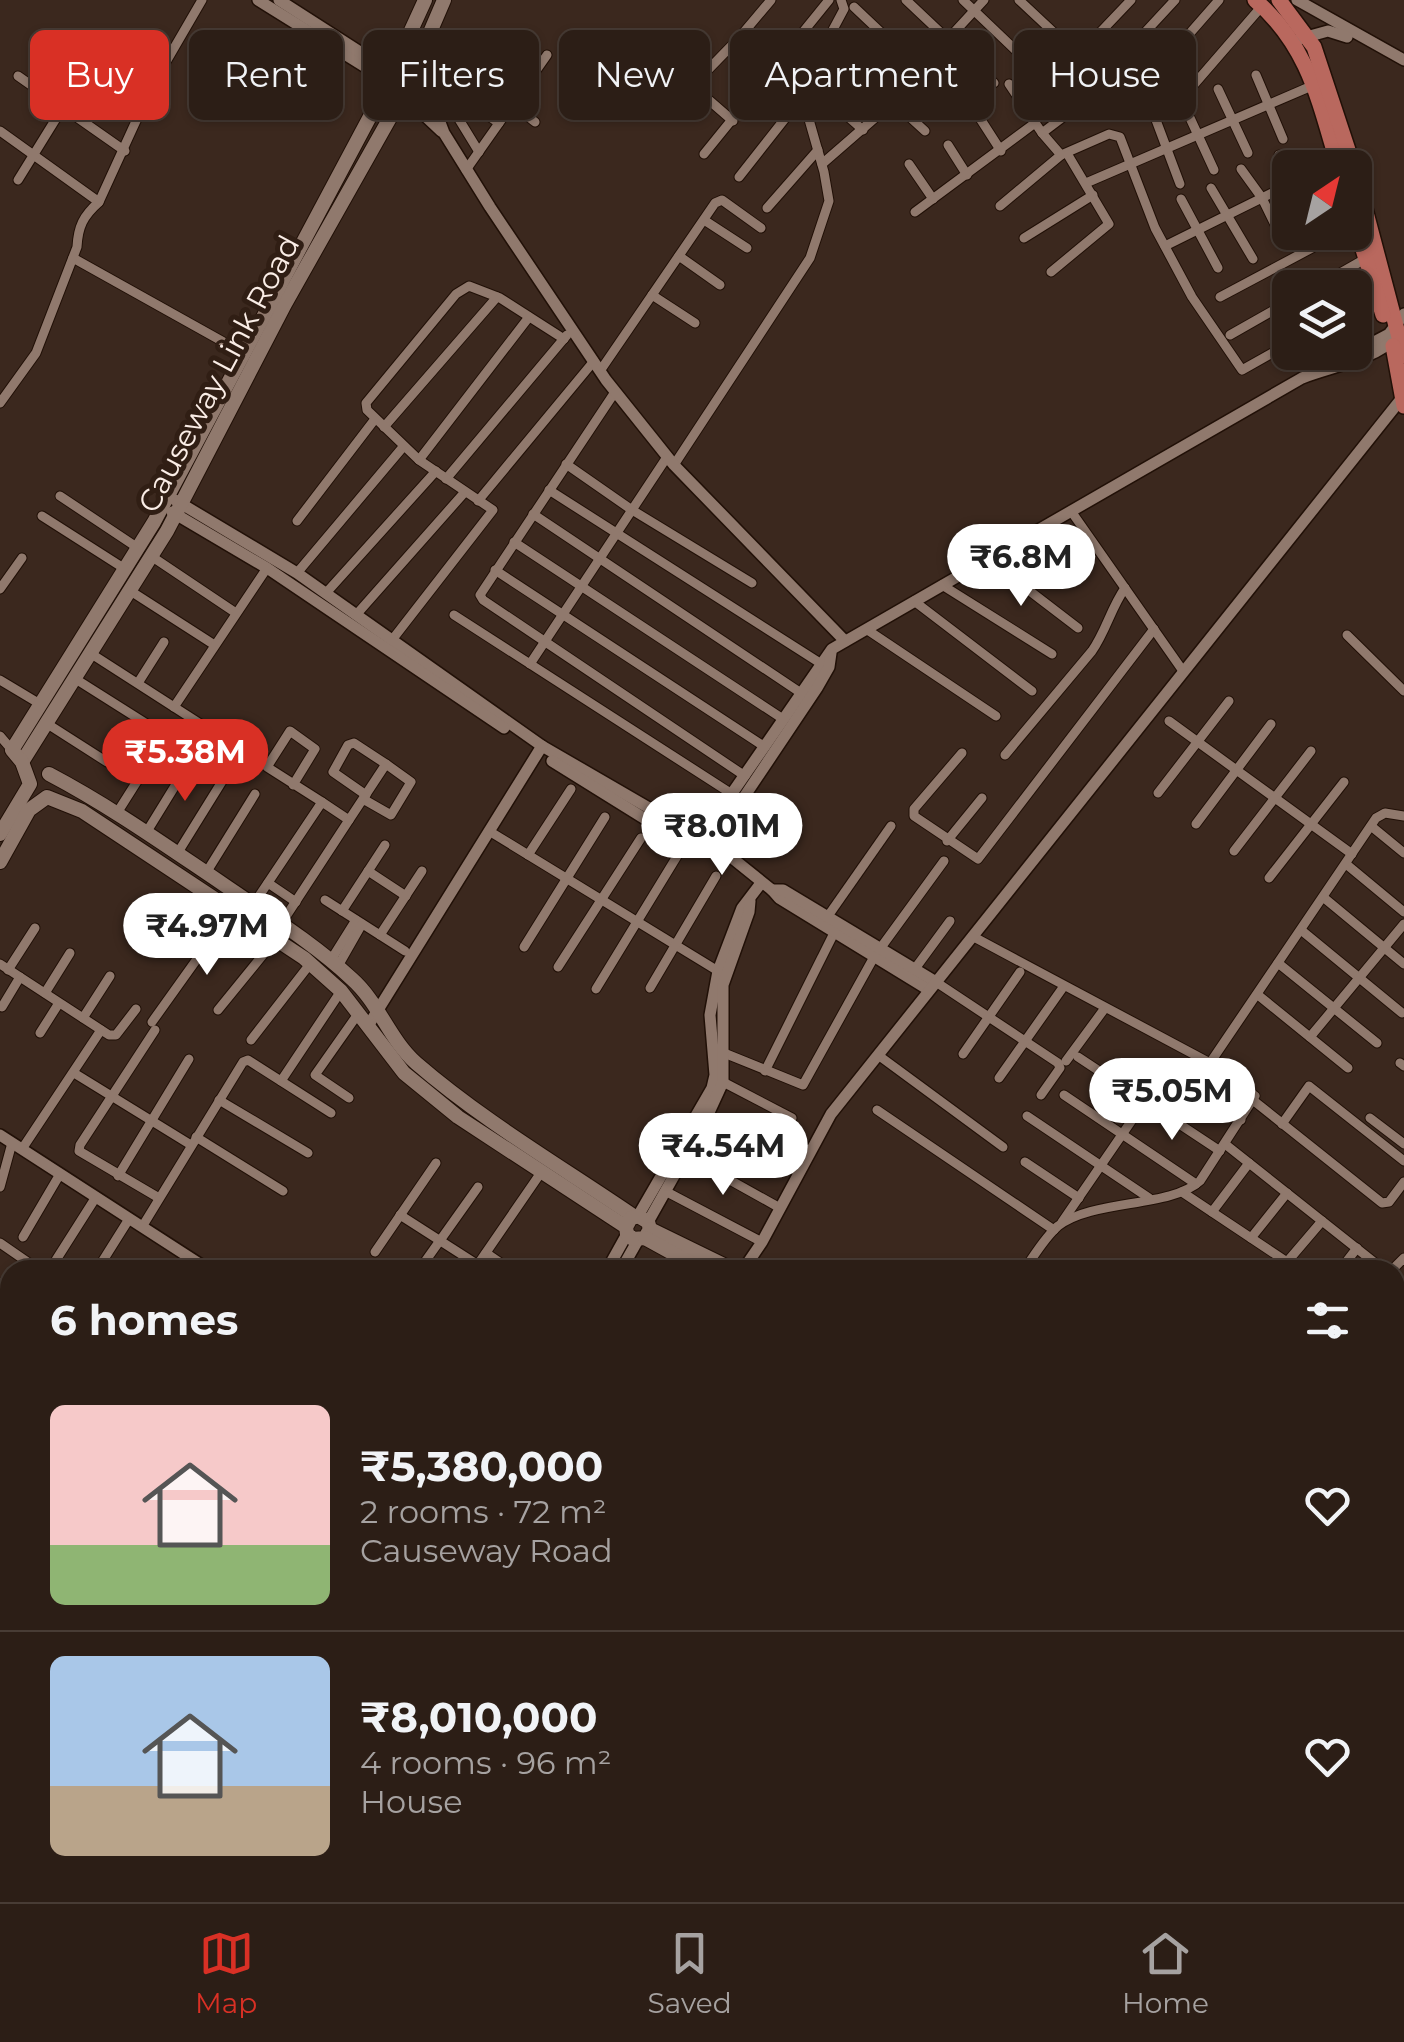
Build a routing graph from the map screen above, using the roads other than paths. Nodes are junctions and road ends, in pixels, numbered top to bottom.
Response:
1 (202, 0) edge
2 (258, 0) edge
3 (279, 0) edge
4 (426, 0) edge
5 (444, 0) edge
6 (770, 0) edge
7 (829, 0) edge
8 (841, 0) edge
9 (906, 0) edge
10 (963, 0) edge
11 (984, 0) edge
12 (1019, 0) edge
13 (1131, 0) edge
14 (1175, 0) edge
15 (1219, 0) edge
16 (1279, 0) edge
17 (1297, 0) edge
18 (1258, 3) edge
19 (858, 4) edge
20 (974, 10) junction
21 (839, 20) junction
22 (412, 30) edge
23 (431, 30) edge
24 (746, 30) edge
25 (805, 30) edge
26 (834, 30) edge
27 (882, 30) edge
28 (940, 30) edge
29 (956, 30) edge
30 (1051, 30) edge
31 (1105, 30) edge
32 (1147, 30) edge
33 (1193, 30) edge
34 (1301, 38) junction
35 (730, 47) edge
36 (1014, 49) edge
37 (546, 55) dead end
38 (363, 58) edge
39 (363, 60) edge
40 (1404, 60) edge
41 (539, 65) edge
42 (1404, 68) edge
43 (1256, 75) dead end
44 (18, 76) dead end
45 (1196, 82) edge
46 (30, 84) edge
47 (1009, 84) dead end
48 (1314, 85) junction
49 (1218, 89) dead end
50 (1269, 106) junction
51 (730, 118) edge
52 (55, 120) edge
53 (83, 120) edge
54 (367, 120) edge
55 (387, 120) edge
56 (439, 120) edge
57 (500, 120) edge
58 (789, 120) edge
59 (809, 120) edge
60 (852, 120) edge
61 (873, 120) edge
62 (912, 120) edge
63 (977, 120) edge
64 (1059, 120) edge
65 (1157, 120) edge
66 (1191, 120) edge
67 (733, 121) edge
68 (1233, 121) junction
69 (498, 123) junction
70 (1034, 123) junction
71 (863, 130) junction
72 (0, 131) edge
73 (925, 131) dead end
74 (1042, 133) junction
75 (1198, 136) junction
76 (1283, 139) dead end
77 (948, 146) dead end
78 (1165, 149) junction
79 (125, 150) junction
80 (818, 150) junction
81 (1329, 150) edge
82 (1348, 150) edge
83 (1000, 151) junction
84 (479, 152) junction
85 (1248, 153) dead end
86 (34, 154) junction
87 (704, 154) dead end
88 (1065, 155) junction
89 (822, 164) junction
90 (909, 164) dead end
91 (1131, 164) junction
92 (1241, 169) dead end
93 (466, 170) junction
94 (1214, 170) dead end
95 (967, 175) junction
96 (739, 177) dead end
97 (18, 180) dead end
98 (1086, 183) junction
99 (1180, 184) dead end
100 (1211, 188) dead end
101 (1272, 193) edge
102 (1093, 195) junction
103 (1262, 198) junction
104 (934, 199) junction
105 (1181, 199) dead end
106 (99, 202) junction
107 (1000, 206) dead end
108 (767, 208) dead end
109 (915, 212) dead end
110 (1229, 214) junction
111 (1272, 218) edge
112 (704, 220) junction
113 (762, 228) dead end
114 (1198, 229) junction
115 (1372, 236) edge
116 (1024, 238) dead end
117 (1165, 246) junction
118 (747, 248) dead end
119 (1308, 250) edge
120 (1362, 250) edge
121 (679, 256) junction
122 (73, 258) junction
123 (1253, 259) dead end
124 (1365, 259) junction
125 (1218, 268) dead end
126 (1346, 270) edge
127 (1051, 272) dead end
128 (720, 285) dead end
129 (1377, 294) junction
130 (652, 295) junction
131 (497, 296) junction
132 (1220, 296) dead end
133 (1372, 297) edge
134 (1272, 311) edge
135 (529, 317) junction
136 (695, 323) dead end
137 (1397, 330) edge
138 (568, 334) junction
139 (1230, 334) dead end
140 (1372, 343) edge
141 (1372, 347) edge
142 (1272, 353) edge
143 (249, 356) junction
144 (1404, 356) edge
145 (597, 366) junction
146 (1323, 370) edge
147 (615, 392) junction
148 (1403, 402) edge
149 (0, 403) edge
150 (376, 419) junction
151 (384, 428) junction
152 (403, 447) junction
153 (419, 460) junction
154 (670, 461) junction
155 (566, 464) junction
156 (436, 471) junction
157 (446, 479) junction
158 (549, 490) junction
159 (464, 493) junction
160 (60, 496) dead end
161 (478, 501) junction
162 (171, 505) junction
163 (632, 510) junction
164 (1071, 511) junction
165 (532, 514) junction
166 (42, 516) dead end
167 (296, 520) dead end
168 (616, 533) junction
169 (514, 542) junction
170 (144, 552) junction
171 (22, 558) dead end
172 (600, 559) junction
173 (988, 559) junction
174 (267, 568) junction
175 (124, 569) junction
176 (495, 570) junction
177 (297, 573) junction
178 (752, 583) dead end
179 (582, 585) junction
180 (942, 585) junction
181 (1125, 588) junction
182 (0, 589) edge
183 (129, 590) junction
184 (326, 594) junction
185 (914, 601) junction
186 (236, 613) junction
187 (563, 614) junction
188 (454, 615) dead end
189 (356, 616) junction
190 (1078, 628) dead end
191 (866, 629) junction
192 (1154, 629) junction
193 (1346, 635) dead end
194 (392, 640) junction
195 (546, 640) junction
196 (845, 641) junction
197 (164, 642) dead end
198 (214, 644) junction
199 (832, 649) junction
200 (90, 652) junction
201 (1052, 654) dead end
202 (820, 663) junction
203 (530, 664) junction
204 (1182, 671) junction
205 (74, 678) junction
206 (0, 680) edge
207 (138, 684) junction
208 (1032, 691) dead end
209 (1404, 691) edge
210 (801, 692) junction
211 (1229, 701) dead end
212 (40, 704) junction
213 (174, 707) junction
214 (996, 716) dead end
215 (783, 719) junction
216 (1169, 720) dead end
217 (46, 723) junction
218 (1272, 724) dead end
219 (162, 734) dead end
220 (0, 736) edge
221 (1198, 742) junction
222 (160, 745) dead end
223 (765, 747) junction
224 (540, 749) junction
225 (1311, 751) dead end
226 (244, 752) dead end
227 (962, 753) dead end
228 (194, 755) dead end
229 (16, 756) junction
230 (1006, 756) dead end
231 (107, 762) dead end
232 (386, 764) junction
233 (1237, 770) junction
234 (47, 773) junction
235 (226, 775) dead end
236 (746, 776) junction
237 (1344, 782) dead end
238 (30, 784) junction
239 (292, 785) junction
240 (571, 789) dead end
241 (1158, 793) dead end
242 (254, 794) dead end
243 (732, 794) junction
244 (46, 797) junction
245 (365, 797) junction
246 (982, 798) dead end
247 (1275, 798) junction
248 (322, 802) junction
249 (117, 813) junction
250 (1404, 816) edge
251 (605, 817) dead end
252 (349, 820) junction
253 (1196, 824) dead end
254 (1311, 824) junction
255 (891, 826) dead end
256 (1371, 826) junction
257 (490, 831) junction
258 (146, 833) junction
259 (0, 834) edge
260 (705, 836) junction
261 (641, 838) dead end
262 (947, 841) junction
263 (386, 845) dead end
264 (680, 852) dead end
265 (1234, 852) dead end
266 (1404, 853) edge
267 (177, 854) junction
268 (1352, 854) junction
269 (528, 855) junction
270 (944, 860) dead end
271 (0, 862) edge
272 (1346, 864) junction
273 (368, 872) junction
274 (422, 872) dead end
275 (206, 874) junction
276 (716, 876) dead end
277 (567, 878) junction
278 (1269, 878) dead end
279 (268, 883) junction
280 (767, 886) junction
281 (406, 896) junction
282 (1323, 897) junction
283 (325, 900) dead end
284 (602, 900) junction
285 (750, 901) junction
286 (296, 902) junction
287 (253, 905) junction
288 (232, 910) junction
289 (342, 911) junction
290 (1404, 912) edge
291 (828, 916) junction
292 (950, 920) dead end
293 (359, 922) junction
294 (637, 922) junction
295 (282, 924) junction
296 (1404, 924) edge
297 (35, 928) dead end
298 (1301, 930) junction
299 (834, 933) junction
300 (380, 936) junction
301 (972, 936) junction
302 (276, 940) junction
303 (676, 945) junction
304 (524, 947) dead end
305 (1385, 948) junction
306 (70, 952) dead end
307 (405, 952) dead end
308 (877, 953) junction
309 (334, 963) junction
310 (310, 964) junction
311 (1278, 964) junction
312 (1404, 964) edge
313 (4, 967) edge
314 (558, 968) dead end
315 (914, 970) junction
316 (718, 971) junction
317 (1020, 972) dead end
318 (110, 976) dead end
319 (20, 977) junction
320 (1360, 978) junction
321 (932, 986) junction
322 (1064, 986) junction
323 (650, 988) dead end
324 (596, 990) dead end
325 (340, 991) junction
326 (45, 993) junction
327 (1258, 995) junction
328 (59, 1003) junction
329 (2, 1008) edge
330 (1105, 1008) junction
331 (1334, 1008) junction
332 (136, 1010) dead end
333 (218, 1010) dead end
334 (378, 1010) junction
335 (1402, 1013) edge
336 (989, 1017) junction
337 (83, 1018) junction
338 (363, 1020) junction
339 (101, 1030) junction
340 (40, 1033) dead end
341 (1310, 1037) junction
342 (251, 1040) dead end
343 (1026, 1041) junction
344 (1377, 1043) dead end
345 (724, 1053) junction
346 (963, 1054) dead end
347 (878, 1055) junction
348 (1078, 1057) dead end
349 (189, 1059) dead end
350 (1066, 1061) dead end
351 (1210, 1063) junction
352 (1348, 1068) dead end
353 (764, 1070) junction
354 (74, 1073) junction
355 (1000, 1078) dead end
356 (281, 1081) junction
357 (723, 1082) junction
358 (1042, 1095) dead end
359 (1064, 1095) dead end
360 (112, 1098) junction
361 (348, 1098) dead end
362 (218, 1100) junction
363 (1254, 1101) junction
364 (1144, 1103) junction
365 (877, 1110) dead end
366 (331, 1113) dead end
367 (1027, 1116) dead end
368 (706, 1118) junction
369 (792, 1118) dead end
370 (1370, 1118) dead end
371 (1241, 1120) junction
372 (151, 1122) junction
373 (1282, 1124) junction
374 (0, 1135) edge
375 (1122, 1135) junction
376 (194, 1141) junction
377 (1404, 1144) edge
378 (18, 1146) junction
379 (1003, 1147) dead end
380 (1222, 1147) junction
381 (308, 1152) dead end
382 (685, 1155) junction
383 (4, 1156) edge
384 (1404, 1161) edge
385 (1025, 1162) dead end
386 (436, 1163) dead end
387 (1249, 1163) junction
388 (1101, 1165) junction
389 (799, 1172) junction
390 (60, 1174) junction
391 (540, 1174) junction
392 (118, 1176) junction
393 (1404, 1182) edge
394 (1196, 1184) junction
395 (478, 1187) dead end
396 (0, 1188) edge
397 (283, 1191) dead end
398 (665, 1191) junction
399 (1182, 1192) junction
400 (1287, 1193) junction
401 (96, 1197) junction
402 (159, 1198) junction
403 (1079, 1198) junction
404 (1149, 1198) junction
405 (780, 1208) junction
406 (1212, 1212) junction
407 (400, 1216) junction
408 (130, 1219) junction
409 (1322, 1221) junction
410 (142, 1227) junction
411 (638, 1228) junction
412 (1057, 1228) junction
413 (23, 1237) dead end
414 (1250, 1238) junction
415 (438, 1240) junction
416 (762, 1242) junction
417 (0, 1243) edge
418 (1356, 1248) junction
419 (375, 1252) dead end
420 (486, 1253) junction
421 (24, 1260) edge
422 (56, 1260) dead end
423 (103, 1260) edge
424 (186, 1260) edge
425 (425, 1260) edge
426 (465, 1260) edge
427 (481, 1260) edge
428 (496, 1260) edge
429 (614, 1260) edge
430 (625, 1260) edge
431 (687, 1260) edge
432 (720, 1260) edge
433 (749, 1260) edge
434 (1032, 1260) edge
435 (1276, 1260) edge
436 (1290, 1260) edge
437 (1347, 1260) edge
438 (1371, 1260) edge

1 - 79 street
2 - 39 street
3 - 38 street
4 - 22 main road, Causeway Link Road
5 - 23 main road, Causeway Link Road
6 - 24 street
7 - 25 street
8 - 21 street
9 - 28 street
10 - 20 street
11 - 20 street
12 - 30 street
13 - 31 street
14 - 32 street
15 - 33 street
16 - 34 main road
17 - 40 street
18 - 34 main road
18 - 45 street
19 - 21 street
19 - 27 street
20 - 29 street
20 - 36 street
21 - 26 street
34 - 42 street
34 - 48 main road
34 - 82 main road
35 - 51 street
37 - 41 street
43 - 50 street
44 - 46 street
47 - 70 street
48 - 50 street
48 - 81 main road
49 - 68 street
50 - 68 street
50 - 76 street
52 - 86 street
53 - 79 street
54 - 143 main road, Causeway Link Road
55 - 143 main road, Causeway Link Road
56 - 93 street
57 - 69 street
58 - 96 street
59 - 80 street
60 - 71 street
61 - 71 street
62 - 73 street
63 - 83 street
64 - 74 street
65 - 78 street
66 - 75 street
67 - 87 street
68 - 75 street
68 - 85 street
69 - 84 street
69 - 84 street
70 - 74 street
70 - 83 street
71 - 89 street
72 - 86 street
74 - 88 street
75 - 78 street
75 - 94 street
77 - 95 street
78 - 91 street
78 - 99 street
79 - 106 street
80 - 89 street
80 - 108 street
83 - 95 street
84 - 93 street
86 - 97 street
86 - 106 street
88 - 91 street
88 - 98 street
88 - 107 street
89 - 154 street
90 - 104 street
91 - 98 street
91 - 117 street
92 - 103 street
93 - 138 street
95 - 104 street
98 - 102 street
100 - 110 street
101 - 103 street
102 - 116 street
102 - 127 street
103 - 110 street
103 - 111 street
104 - 109 street
105 - 114 street
106 - 122 street
110 - 114 street
110 - 123 street
112 - 113 street
112 - 118 street
112 - 121 street
114 - 117 street
114 - 125 street
115 - 137 main road
117 - 142 street
119 - 132 street
120 - 124 main road
121 - 128 street
121 - 130 street
122 - 143 street
122 - 149 street
124 - 126 street
124 - 129 main road
129 - 133 street
129 - 137 main road
130 - 136 street
130 - 145 street
131 - 135 street
131 - 150 street
131 - 151 street
134 - 139 street
135 - 138 street
135 - 153 street
137 - 140 street
137 - 141 street
137 - 144 main road
137 - 148 main road
138 - 145 street
138 - 157 street
143 - 162 main road, Causeway Link Road
145 - 147 street
145 - 161 street
146 - 164 street
147 - 154 street
147 - 155 street
148 - 204 street
150 - 151 street
150 - 167 street
151 - 152 street
152 - 153 street
152 - 177 street
153 - 156 street
154 - 163 street
154 - 196 street
155 - 158 street
155 - 163 street
156 - 157 street
156 - 184 street
157 - 159 street
158 - 165 street
158 - 168 street
159 - 161 street
159 - 189 street
160 - 170 street
161 - 194 street
162 - 170 main road, Causeway Link Road
162 - 174 street
162 - 177 street
163 - 168 street
163 - 178 street
164 - 173 street
164 - 181 street
165 - 169 street
165 - 172 street
166 - 175 street
168 - 172 street
168 - 202 street
169 - 176 street
169 - 179 street
170 - 175 main road
170 - 183 main road, Causeway Link Road
170 - 186 street
171 - 182 street
172 - 179 street
172 - 210 street
173 - 180 street
173 - 190 street
174 - 186 street
174 - 224 street
175 - 212 main road
176 - 187 street
176 - 195 street
177 - 184 street
179 - 187 street
179 - 215 street
180 - 185 street
180 - 201 street
181 - 192 street
181 - 230 street
183 - 198 street
183 - 200 main road, Causeway Link Road
184 - 189 street
185 - 191 street
185 - 208 street
186 - 198 street
187 - 195 street
187 - 223 street
188 - 203 street
189 - 194 street
191 - 196 street
191 - 214 street
192 - 204 street
192 - 262 street
193 - 209 street
194 - 224 street
195 - 203 street
195 - 236 street
196 - 199 street
197 - 207 street
198 - 213 street
199 - 202 street
199 - 260 street
200 - 205 main road, Causeway Link Road
200 - 207 street
202 - 210 street
203 - 243 street
204 - 301 street
205 - 217 main road, Causeway Link Road
205 - 219 street
206 - 212 street
207 - 213 street
210 - 215 street
211 - 221 street
212 - 229 main road
213 - 226 street
215 - 223 street
216 - 221 street
217 - 229 main road, Causeway Link Road
217 - 231 street
218 - 233 street
220 - 229 street
221 - 233 street
221 - 241 street
222 - 249 street
223 - 236 street
224 - 257 street
224 - 260 street
225 - 247 street
227 - 262 street
228 - 258 street
229 - 234 main road
229 - 238 main road
232 - 245 street
232 - 245 street
232 - 245 street
233 - 247 street
233 - 253 street
234 - 238 main road
234 - 244 main road
234 - 249 main road
235 - 267 street
236 - 243 street
237 - 254 street
238 - 244 main road
238 - 259 main road
239 - 239 street
239 - 248 street
240 - 269 street
242 - 275 street
243 - 260 street
244 - 271 main road
244 - 288 main road
245 - 252 street
246 - 262 street
247 - 254 street
247 - 265 street
248 - 252 street
248 - 279 street
249 - 258 main road
250 - 256 street
251 - 277 street
252 - 286 street
254 - 268 street
254 - 278 street
255 - 291 street
256 - 266 street
256 - 268 street
257 - 269 street
257 - 334 street
258 - 267 main road
260 - 280 street
261 - 284 street
263 - 273 street
264 - 294 street
267 - 275 main road
268 - 272 street
269 - 277 street
270 - 308 street
272 - 282 street
272 - 290 street
273 - 281 street
273 - 289 street
274 - 281 street
275 - 287 main road
276 - 303 street
277 - 284 street
277 - 304 street
279 - 286 street
279 - 287 street
280 - 285 street
280 - 291 street
280 - 299 street
281 - 300 street
282 - 298 street
282 - 305 street
283 - 289 street
284 - 294 street
284 - 314 street
285 - 316 street
285 - 345 street
286 - 295 street
287 - 295 main road
288 - 302 main road
288 - 360 street
289 - 293 street
291 - 308 street
292 - 315 street
293 - 300 street
293 - 309 street
294 - 303 street
294 - 324 street
295 - 309 main road
296 - 305 street
297 - 313 street
298 - 311 street
298 - 320 street
299 - 308 street
299 - 353 street
300 - 307 street
301 - 321 street
301 - 322 street
302 - 310 main road
302 - 333 street
303 - 316 street
303 - 323 street
305 - 312 street
305 - 320 street
306 - 326 street
308 - 315 street
308 - 321 street
308 - 353 street
309 - 334 main road
310 - 325 main road
310 - 342 street
311 - 327 street
311 - 331 street
313 - 319 street
315 - 321 street
316 - 411 street
317 - 336 street
318 - 337 street
319 - 326 street
319 - 329 street
320 - 331 street
320 - 335 street
321 - 336 street
321 - 347 street
322 - 330 street
322 - 343 street
325 - 338 main road
325 - 356 street
326 - 328 street
327 - 341 street
327 - 351 street
328 - 337 street
328 - 340 street
330 - 350 street
330 - 351 street
331 - 341 street
331 - 344 street
332 - 339 street
334 - 338 street
334 - 411 main road
336 - 343 street
336 - 346 street
337 - 339 street
338 - 361 street
338 - 391 main road
339 - 354 street
341 - 352 street
343 - 355 street
343 - 358 street
345 - 353 street
345 - 357 street
347 - 379 street
347 - 389 street
348 - 364 street
349 - 372 street
351 - 363 street
354 - 360 street
354 - 378 street
356 - 362 street
356 - 366 street
357 - 368 street
357 - 369 street
359 - 375 street
360 - 372 street
360 - 392 street
362 - 376 street
362 - 381 street
363 - 371 street
363 - 373 street
364 - 371 street
364 - 375 street
364 - 380 street
365 - 412 street
367 - 388 street
368 - 382 street
368 - 389 street
370 - 377 street
371 - 380 street
372 - 376 street
372 - 392 street
373 - 384 street
373 - 393 street
374 - 378 street
375 - 388 street
375 - 394 street
376 - 397 street
376 - 402 street
378 - 383 street
378 - 390 street
380 - 387 street
380 - 394 street
382 - 398 street
382 - 405 street
383 - 396 street
385 - 403 street
386 - 407 street
387 - 400 street
387 - 406 street
388 - 403 street
388 - 404 street
389 - 405 street
390 - 401 street
390 - 413 street
391 - 411 main road
391 - 420 street
392 - 402 street
394 - 399 street
395 - 415 street
398 - 411 street
398 - 416 street
399 - 404 street
399 - 406 street
400 - 409 street
400 - 414 street
401 - 408 street
401 - 422 street
402 - 410 street
403 - 412 street
404 - 412 street
405 - 416 street
406 - 414 street
407 - 415 street
407 - 419 street
408 - 410 street
408 - 423 street
409 - 418 street
409 - 436 street
410 - 424 street
411 - 429 street
411 - 430 street
411 - 431 main road
411 - 432 main road
412 - 434 street
414 - 435 street
415 - 425 street
415 - 426 street
416 - 433 street
417 - 421 street
418 - 437 street
418 - 438 street
420 - 427 street
420 - 428 street

